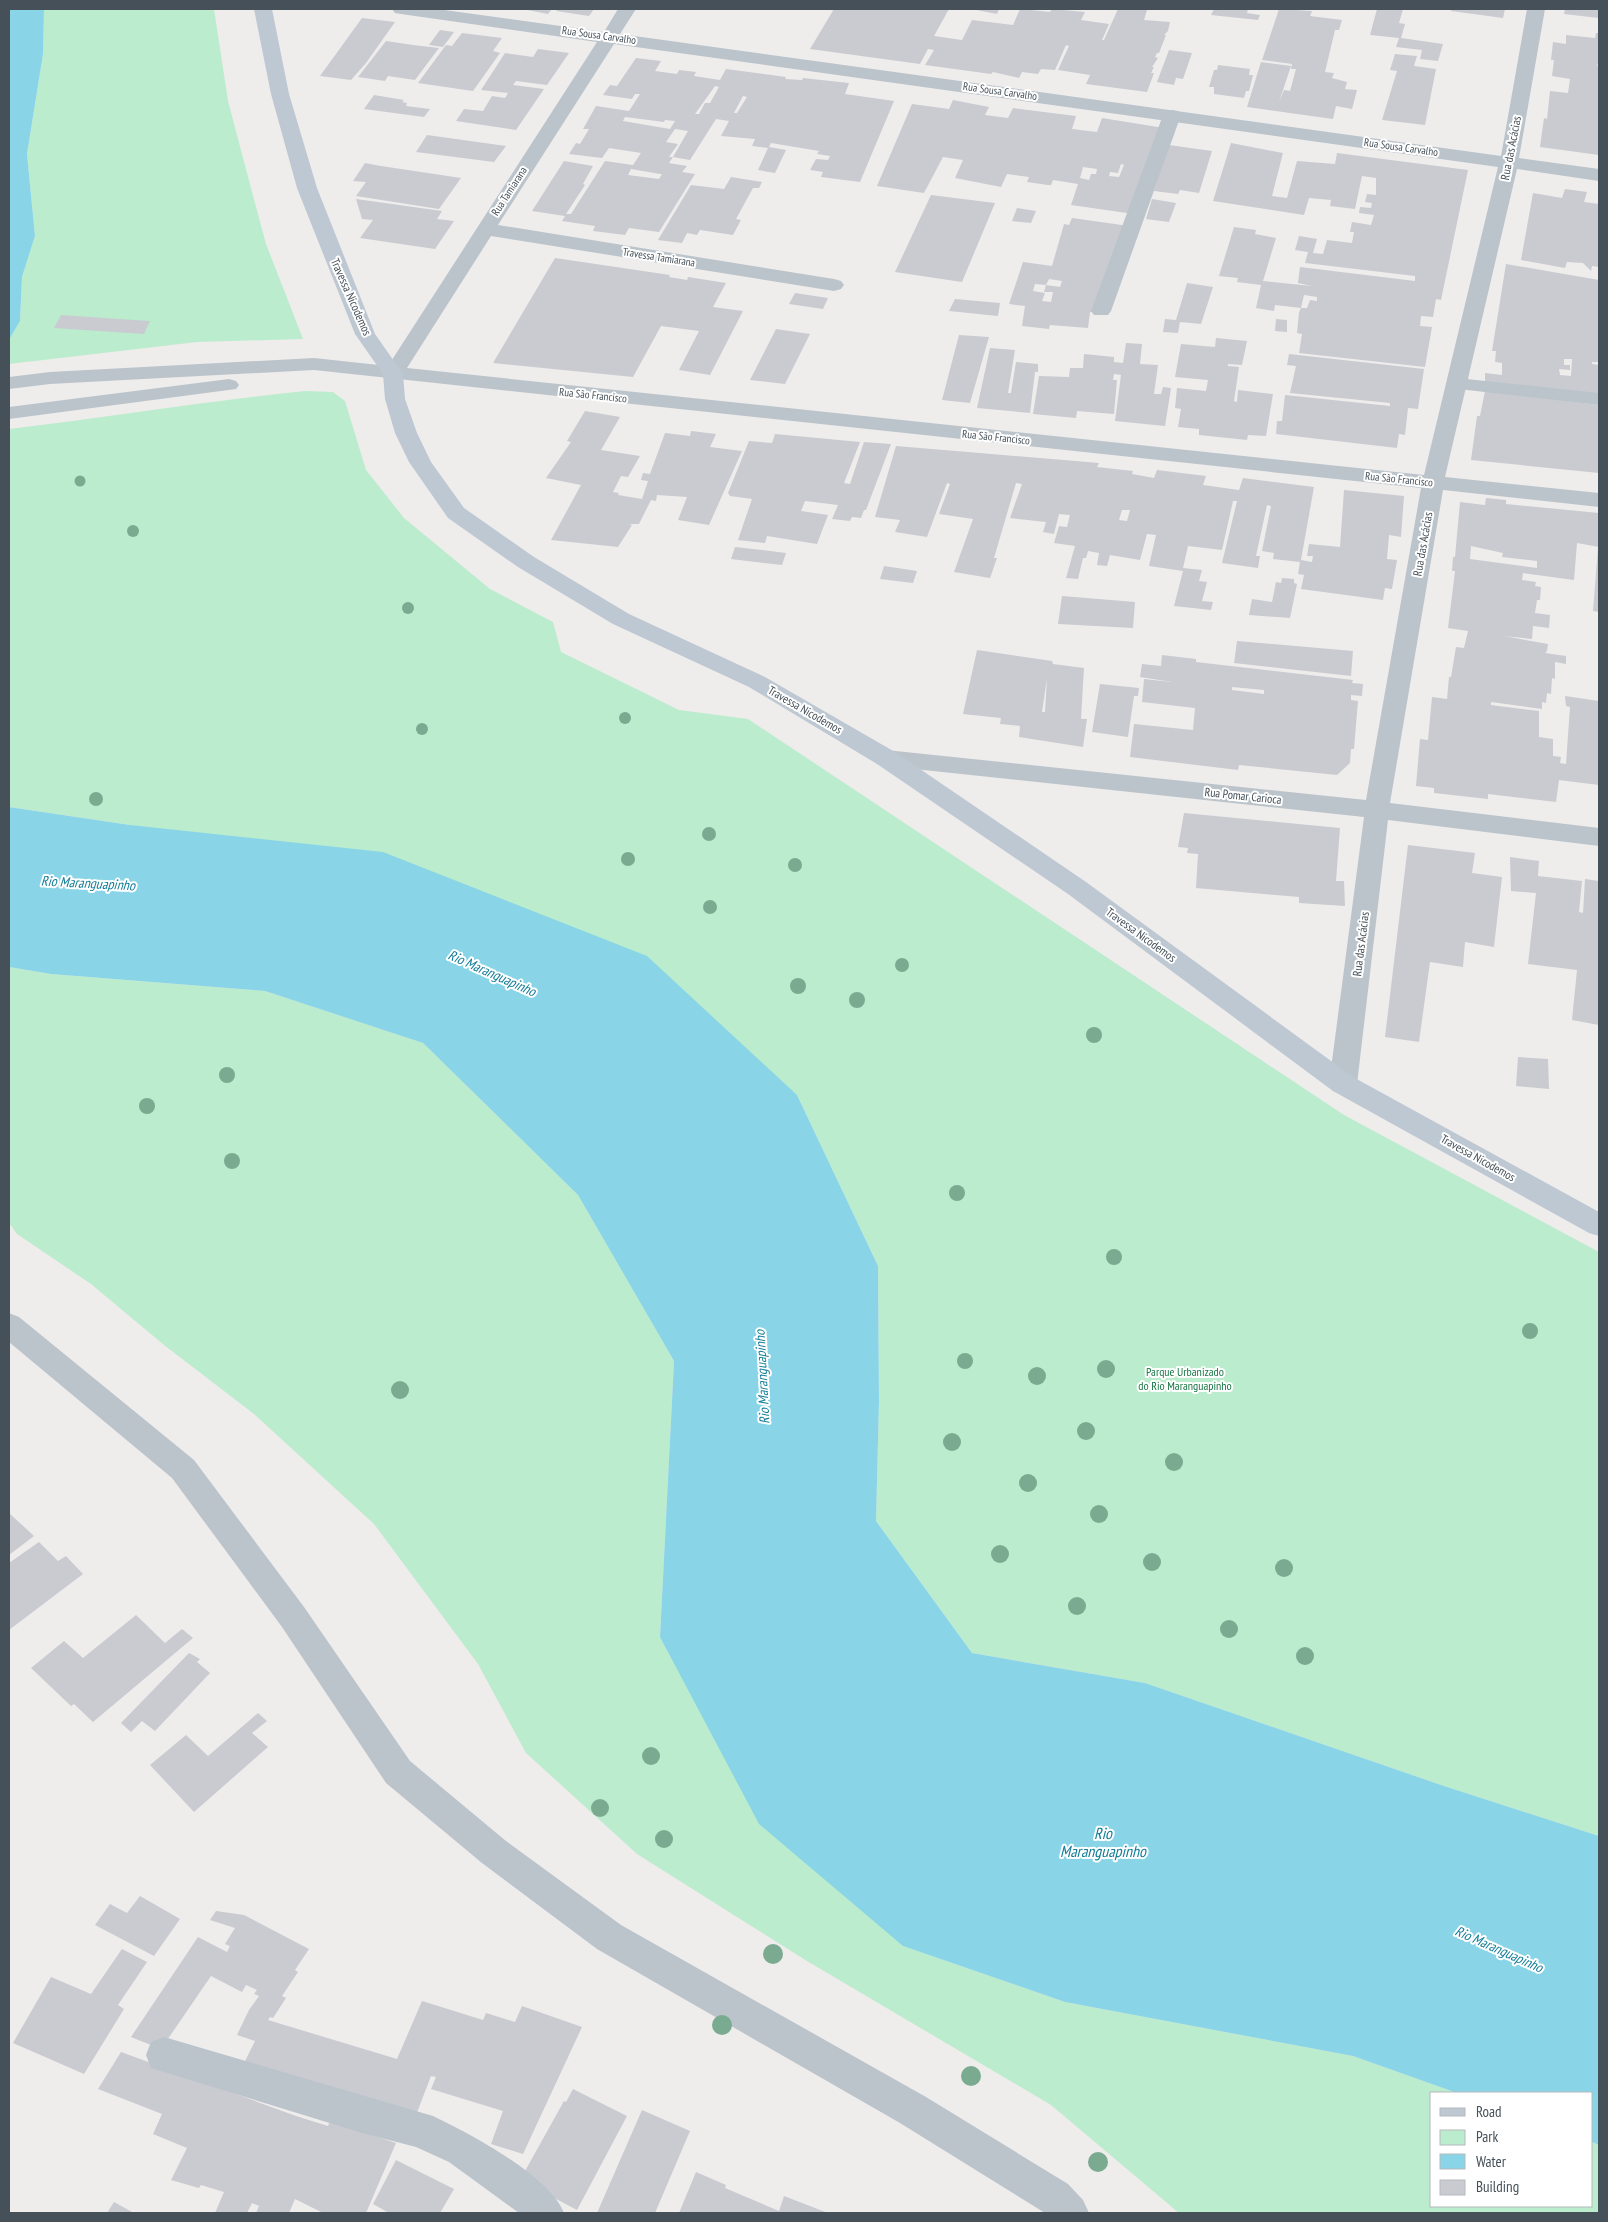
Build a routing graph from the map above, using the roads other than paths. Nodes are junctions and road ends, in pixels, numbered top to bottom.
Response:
1 (263, 9) edge
2 (401, 9) edge
3 (628, 9) edge
4 (1536, 9) edge
5 (609, 36) junction
6 (1172, 115) junction
7 (1509, 162) junction
8 (1599, 175) edge
9 (484, 229) junction
10 (834, 285) dead end
11 (1101, 311) dead end
12 (393, 374) junction
13 (9, 382) edge
14 (1457, 384) junction
15 (1599, 399) edge
16 (9, 413) edge
17 (1434, 482) junction
18 (1599, 500) edge
19 (886, 758) junction
20 (1377, 810) junction
21 (1599, 837) edge
22 (1344, 1084) junction
23 (1599, 1225) edge
24 (9, 1325) edge
25 (164, 2055) dead end
26 (545, 2213) edge
27 (1070, 2213) edge

1 - 12 main road, Travessa Nicodemos
2 - 5 street, Rua Sousa Carvalho
3 - 5 street, Rua Tamiarana
4 - 7 street, Rua das Acácias
5 - 6 street, Rua Sousa Carvalho
5 - 9 street, Rua Tamiarana
6 - 7 street, Rua Sousa Carvalho
6 - 11 lane
7 - 8 street, Rua Sousa Carvalho
7 - 14 street, Rua das Acácias
9 - 10 street, Travessa Tamiarana
9 - 12 street, Rua Tamiarana
12 - 13 street
12 - 16 street
12 - 17 street, Rua São Francisco
12 - 19 main road, Travessa Nicodemos
14 - 15 lane
14 - 17 street, Rua das Acácias
17 - 18 street, Rua São Francisco
17 - 20 street, Rua das Acácias
19 - 20 street, Rua Pomar Carioca
19 - 22 main road, Travessa Nicodemos
20 - 21 street, Rua Pomar Carioca
20 - 22 street, Rua das Acácias
22 - 23 main road, Travessa Nicodemos
24 - 27 street
25 - 26 street

